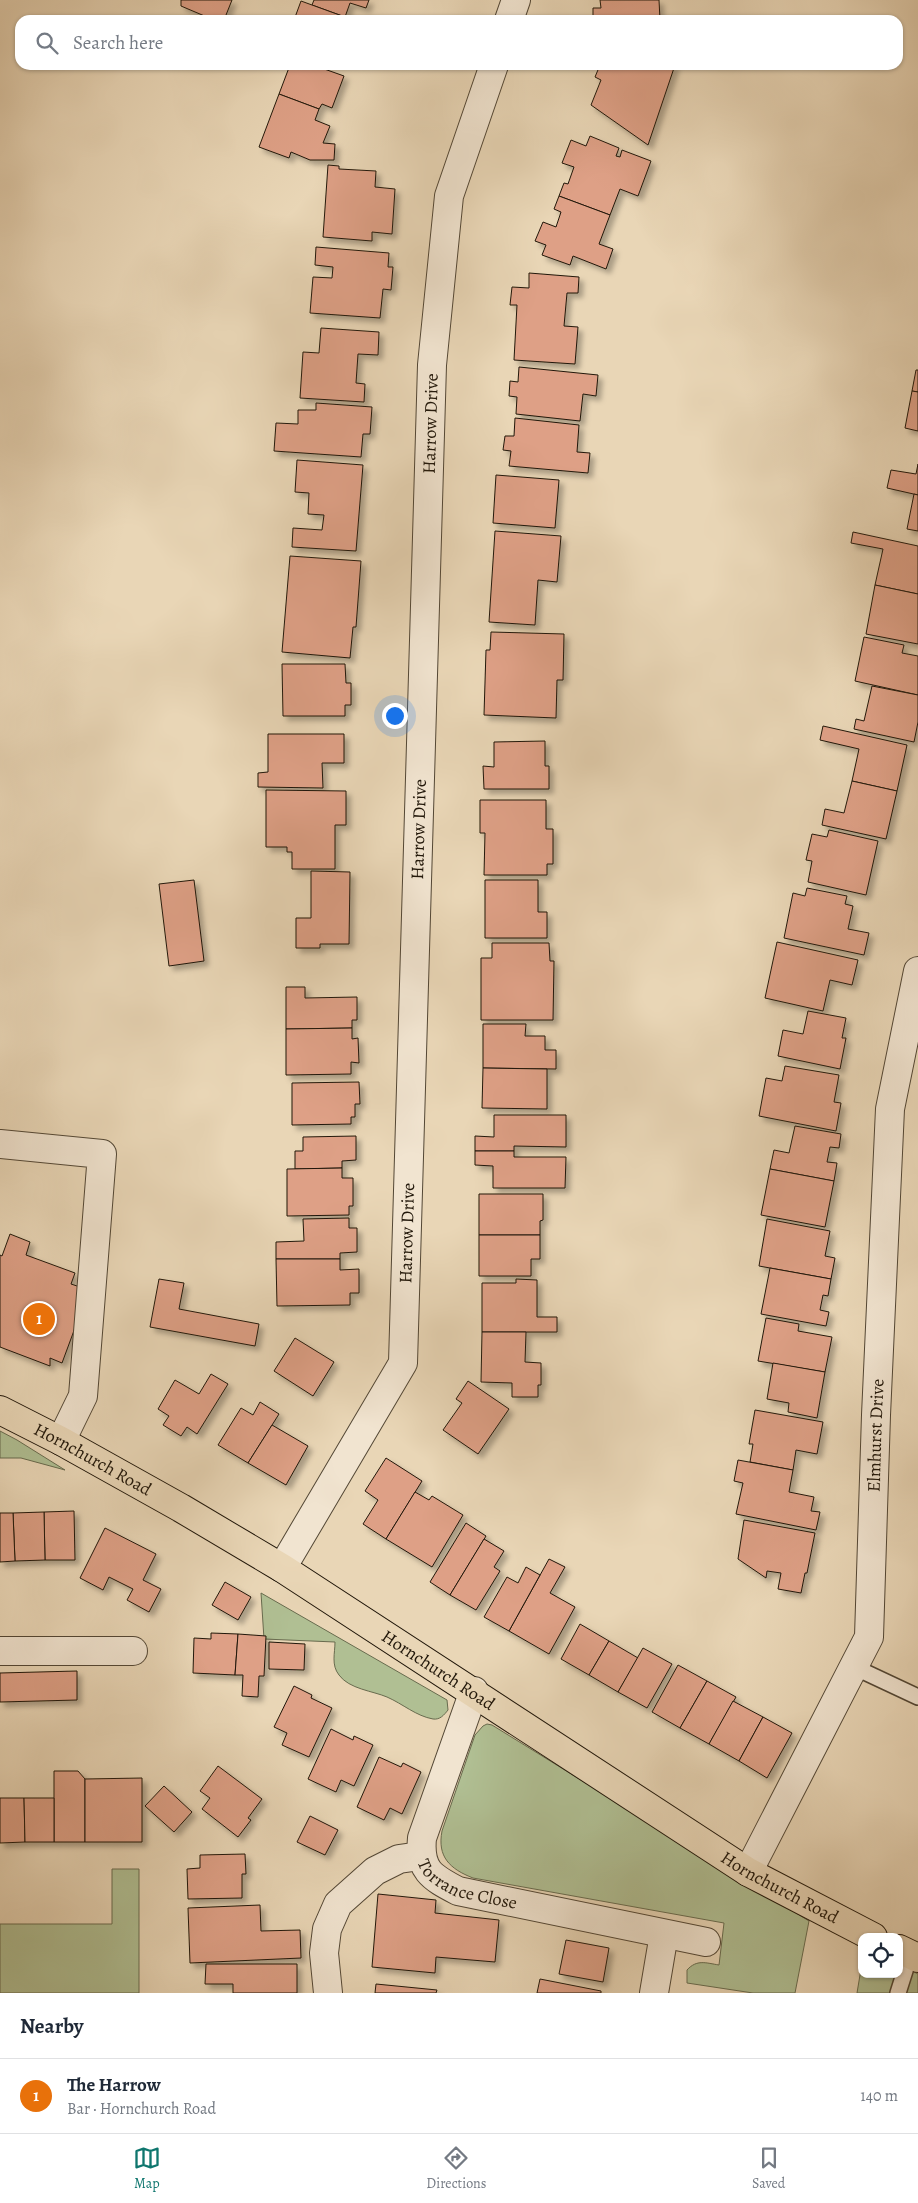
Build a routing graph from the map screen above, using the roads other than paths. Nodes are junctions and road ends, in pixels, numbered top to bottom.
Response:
1 (516, 0) edge
2 (511, 15) edge
3 (492, 70) edge
4 (918, 971) edge
5 (0, 1144) edge
6 (0, 1410) edge
7 (61, 1441) junction
8 (282, 1568) junction
9 (0, 1651) edge
10 (133, 1651) dead end
11 (854, 1667) junction
12 (474, 1691) junction
13 (918, 1697) edge
14 (420, 1856) junction
15 (748, 1872) junction
16 (866, 1933) edge
17 (664, 1934) junction
18 (706, 1942) dead end
19 (909, 1954) edge
20 (328, 1993) edge
21 (654, 1993) edge
22 (898, 1993) edge

1 - 2 street
3 - 8 street, Harrow Drive
4 - 11 street, Elmhurst Drive
5 - 7 street
6 - 7 main road, Hornchurch Road
7 - 8 main road, Hornchurch Road
8 - 12 main road, Hornchurch Road
9 - 10 street
11 - 13 lane
11 - 15 street, Elmhurst Drive
12 - 14 street, Torrance Close
12 - 15 main road, Hornchurch Road
14 - 17 street, Torrance Close
14 - 20 street
15 - 16 main road, Hornchurch Road
17 - 18 street, Torrance Close
17 - 21 street
19 - 22 lane

